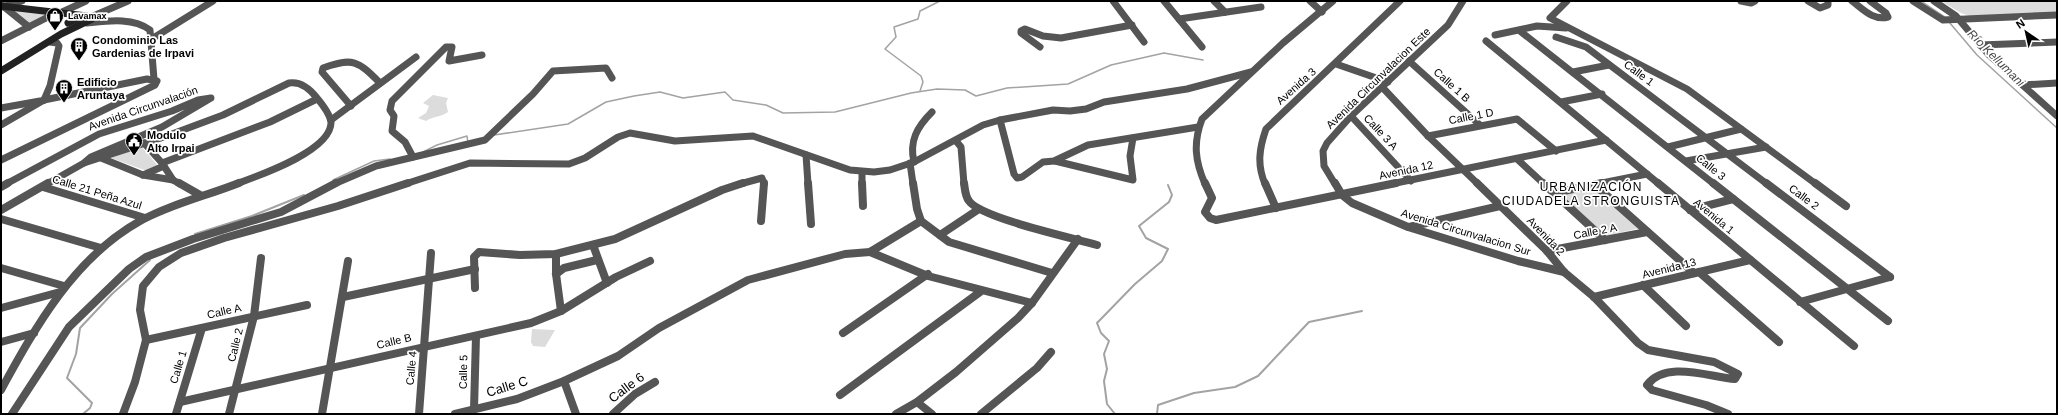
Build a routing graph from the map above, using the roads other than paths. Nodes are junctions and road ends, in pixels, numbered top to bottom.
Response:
1 (22, 1) edge
2 (86, 1) edge
3 (128, 1) edge
4 (213, 1) edge
5 (1113, 1) edge
6 (1164, 1) edge
7 (1214, 1) edge
8 (1256, 1) edge
9 (1310, 1) edge
10 (1334, 1) edge
11 (1400, 1) edge
12 (1463, 1) edge
13 (1567, 1) edge
14 (1741, 1) edge
15 (1754, 1) edge
16 (1808, 1) edge
17 (1828, 1) edge
18 (1852, 1) edge
19 (1870, 1) edge
20 (1913, 1) edge
21 (1934, 1) edge
22 (2, 6) edge
23 (1225, 12) junction
24 (1322, 12) junction
25 (60, 14) junction
26 (2056, 15) edge
27 (82, 17) junction
28 (91, 17) junction
29 (1179, 19) junction
30 (1957, 20) junction
31 (68, 24) junction
32 (84, 24) junction
33 (1132, 25) junction
34 (29, 27) junction
35 (1566, 28) junction
36 (1520, 31) junction
37 (61, 34) junction
38 (1495, 35) dead end
39 (1556, 37) dead end
40 (150, 40) junction
41 (1, 41) edge
42 (1486, 41) dead end
43 (50, 42) junction
44 (1144, 42) dead end
45 (2057, 42) edge
46 (1980, 46) junction
47 (1040, 47) dead end
48 (1202, 47) dead end
49 (482, 55) dead end
50 (416, 57) dead end
51 (1409, 61) junction
52 (1336, 64) junction
53 (1609, 65) junction
54 (1, 71) edge
55 (1251, 72) junction
56 (1573, 72) junction
57 (612, 78) dead end
58 (154, 79) junction
59 (380, 82) junction
60 (2057, 83) edge
61 (1385, 85) junction
62 (2023, 86) junction
63 (1602, 94) junction
64 (317, 99) junction
65 (44, 100) junction
66 (1561, 102) junction
67 (351, 106) junction
68 (1, 108) edge
69 (932, 112) dead end
70 (1352, 116) junction
71 (2057, 116) edge
72 (331, 120) junction
73 (1000, 120) junction
74 (1, 125) edge
75 (1480, 125) junction
76 (1198, 127) junction
77 (1741, 129) junction
78 (1428, 136) junction
79 (1704, 137) junction
80 (1133, 138) junction
81 (1606, 140) junction
82 (956, 141) junction
83 (144, 143) junction
84 (1668, 147) junction
85 (1766, 147) junction
86 (1556, 151) junction
87 (806, 155) junction
88 (1727, 155) junction
89 (413, 157) junction
90 (101, 158) junction
91 (1517, 159) junction
92 (1, 160) edge
93 (1054, 161) junction
94 (1686, 161) junction
95 (84, 163) junction
96 (912, 163) junction
97 (163, 165) junction
98 (1463, 170) junction
99 (862, 172) junction
100 (1647, 174) junction
101 (142, 175) junction
102 (173, 180) junction
103 (1411, 181) junction
104 (1595, 185) junction
105 (1, 187) edge
106 (43, 187) junction
107 (1554, 193) junction
108 (200, 195) junction
109 (1342, 195) junction
110 (1733, 199) junction
111 (863, 206) dead end
112 (1500, 206) junction
113 (1846, 206) dead end
114 (1276, 208) junction
115 (979, 209) junction
116 (1, 210) edge
117 (1690, 210) junction
118 (144, 218) junction
119 (1, 219) edge
120 (761, 221) dead end
121 (921, 221) junction
122 (264, 222) junction
123 (811, 224) dead end
124 (1408, 227) junction
125 (1647, 232) junction
126 (940, 235) junction
127 (1078, 239) junction
128 (1605, 240) junction
129 (593, 245) junction
130 (1097, 245) dead end
131 (101, 248) junction
132 (1547, 251) junction
133 (870, 252) junction
134 (431, 253) dead end
135 (556, 254) junction
136 (261, 258) dead end
137 (597, 260) junction
138 (1750, 260) junction
139 (348, 261) dead end
140 (650, 261) dead end
141 (1, 268) edge
142 (475, 269) junction
143 (1564, 272) junction
144 (1696, 272) junction
145 (1052, 273) junction
146 (556, 274) junction
147 (928, 274) junction
148 (429, 279) junction
149 (607, 283) junction
150 (1643, 285) junction
151 (475, 288) dead end
152 (62, 289) junction
153 (1847, 289) junction
154 (980, 292) junction
155 (343, 297) junction
156 (1594, 297) junction
157 (1800, 302) junction
158 (1032, 303) junction
159 (307, 305) dead end
160 (1, 308) edge
161 (561, 311) junction
162 (254, 316) junction
163 (1888, 321) dead end
164 (1686, 326) dead end
165 (202, 328) junction
166 (34, 333) junction
167 (843, 333) dead end
168 (476, 336) junction
169 (146, 340) junction
170 (1, 342) edge
171 (1779, 342) dead end
172 (425, 346) junction
173 (1854, 346) dead end
174 (1051, 352) dead end
175 (330, 368) junction
176 (5, 376) edge
177 (564, 381) junction
178 (655, 382) dead end
179 (1, 390) edge
180 (236, 390) junction
181 (840, 395) dead end
182 (180, 402) junction
183 (917, 402) junction
184 (474, 409) junction
185 (12, 414) edge
186 (123, 414) edge
187 (176, 414) edge
188 (229, 414) edge
189 (322, 414) edge
190 (419, 414) edge
191 (455, 414) edge
192 (576, 414) edge
193 (612, 414) edge
194 (896, 414) edge
195 (932, 414) edge
196 (981, 414) edge
197 (1728, 414) edge

1 - 22 street
2 - 25 street
3 - 28 street
4 - 40 street
5 - 33 street
6 - 29 street
7 - 23 street
8 - 23 street
9 - 24 street
10 - 24 street
11 - 52 street, Avenida 3
12 - 51 street, Avenida Circunvalacion Este
13 - 35 street
14 - 15 street
16 - 17 street
18 - 19 street
20 - 30 street
21 - 30 street
22 - 25 main road
22 - 34 street
23 - 29 street
24 - 55 street
25 - 27 main road
25 - 31 main road
25 - 34 street
26 - 30 street
27 - 28 main road
27 - 31 main road
28 - 32 main road
29 - 48 street
30 - 46 street
31 - 32 main road
31 - 37 main road
32 - 37 main road
32 - 40 street
33 - 44 street
33 - 47 street
34 - 41 street
35 - 36 street
35 - 77 street
36 - 38 street
36 - 56 street, Calle 3
37 - 43 main road
39 - 53 street, Calle 1
40 - 58 street
42 - 66 street, Avenida 1
43 - 54 main road
43 - 65 street
45 - 46 street
46 - 62 street
49 - 89 street
50 - 59 street
51 - 61 street, Avenida Circunvalacion Este
51 - 75 street, Calle 1 B
52 - 61 street
52 - 114 street, Avenida 3
53 - 56 street
53 - 79 street, Calle 1
55 - 73 street
55 - 76 street
56 - 63 street, Calle 3
57 - 89 street
58 - 65 street
58 - 92 street, Avenida Circunvalación
59 - 67 street
59 - 67 street
60 - 62 street
61 - 70 street, Avenida Circunvalacion Este
61 - 78 street, Avenida 2
62 - 71 street
63 - 66 street
63 - 84 street, Calle 3
64 - 72 street
64 - 83 street
64 - 97 street
65 - 68 street
65 - 74 street
66 - 81 street, Avenida 1
67 - 72 street
69 - 96 street
70 - 103 street, Calle 3 A
70 - 109 street, Avenida Circunvalacion Este
72 - 108 street
73 - 82 street
73 - 93 street
75 - 78 street, Calle 1 D
75 - 86 street, Calle 1 D
76 - 80 street
76 - 114 street, Avenida 12
77 - 79 street
77 - 85 street
78 - 98 street, Avenida 2
79 - 84 street
79 - 88 street, Calle 2
80 - 93 street
80 - 93 street
81 - 86 street, Avenida 12
81 - 100 street, Avenida 1
82 - 96 street
82 - 115 street
83 - 90 street
83 - 97 street
84 - 94 street, Calle 3
85 - 88 street
85 - 113 street
86 - 91 street, Avenida 12
87 - 99 street
87 - 122 street
87 - 123 street
88 - 94 street
88 - 153 street, Calle 2
89 - 122 street
90 - 95 street
90 - 101 street
91 - 98 street, Avenida 12
91 - 107 street
94 - 110 street, Calle 3
95 - 105 street, Avenida Circunvalación
95 - 106 street, Avenida Circunvalación
96 - 99 street
96 - 121 street
97 - 101 street
97 - 102 street
98 - 103 street, Avenida 12
98 - 112 street, Avenida 2
99 - 111 street
100 - 104 street
100 - 117 street, Avenida 1
101 - 102 street
102 - 108 street
103 - 109 street, Avenida 12
104 - 107 street
104 - 125 street, Calle 2 A
106 - 116 street, Avenida Circunvalación
106 - 118 street, Calle 21 Peña Azul
107 - 128 street
108 - 118 street
109 - 114 street, Avenida 12
109 - 124 street, Avenida Circunvalacion Sur
110 - 117 street
110 - 153 street, Calle 3
112 - 124 street
112 - 132 street, Avenida 2
115 - 126 street
115 - 127 street
117 - 138 street, Avenida 1
118 - 131 street
119 - 131 street
120 - 129 street
121 - 126 street
121 - 133 street
122 - 169 street
122 - 185 street
124 - 143 street, Avenida Circunvalacion Sur
125 - 128 street, Calle 2 A
125 - 144 street, Calle 2 A
126 - 145 street
127 - 130 street
127 - 145 street
128 - 132 street, Calle 2 A
129 - 135 street
129 - 137 street
131 - 152 street
132 - 143 street, Avenida 2
133 - 147 street
133 - 177 street, Calle C
134 - 148 street, Calle 4
135 - 142 street
135 - 146 street
136 - 162 street, Calle 2
137 - 146 street
137 - 149 street
138 - 144 street, Avenida 13
138 - 157 street, Avenida 1
139 - 155 street
140 - 149 street, Calle B
141 - 152 street
142 - 148 street
142 - 151 street
143 - 156 street, Avenida 2
144 - 150 street, Avenida 13
144 - 171 street, Calle 2 A
145 - 158 street
146 - 161 street
147 - 154 street
147 - 167 street
148 - 155 street
148 - 172 street, Calle 4
149 - 161 street, Calle B
150 - 156 street, Avenida 13
150 - 164 street
152 - 160 street
152 - 166 street
153 - 157 street
153 - 163 street, Calle 3
154 - 158 street
154 - 181 street
155 - 175 street
156 - 197 street, Avenida 2
157 - 173 street, Avenida 1
158 - 183 street
159 - 162 street, Calle A
161 - 168 street, Calle B
162 - 165 street, Calle A
162 - 180 street, Calle 2
165 - 169 street, Calle A
165 - 182 street, Calle 1
166 - 170 street
166 - 176 street
168 - 172 street, Calle B
168 - 184 street, Calle 5
169 - 186 street
172 - 175 street, Calle B
172 - 190 street, Calle 4
174 - 196 street
175 - 180 street, Calle B
175 - 189 street
176 - 179 street
177 - 184 street, Calle C
177 - 192 street
178 - 193 street, Calle 6
180 - 182 street, Calle B
180 - 188 street, Calle 2
182 - 187 street, Calle 1
183 - 194 street
183 - 195 street
184 - 191 street, Calle C

